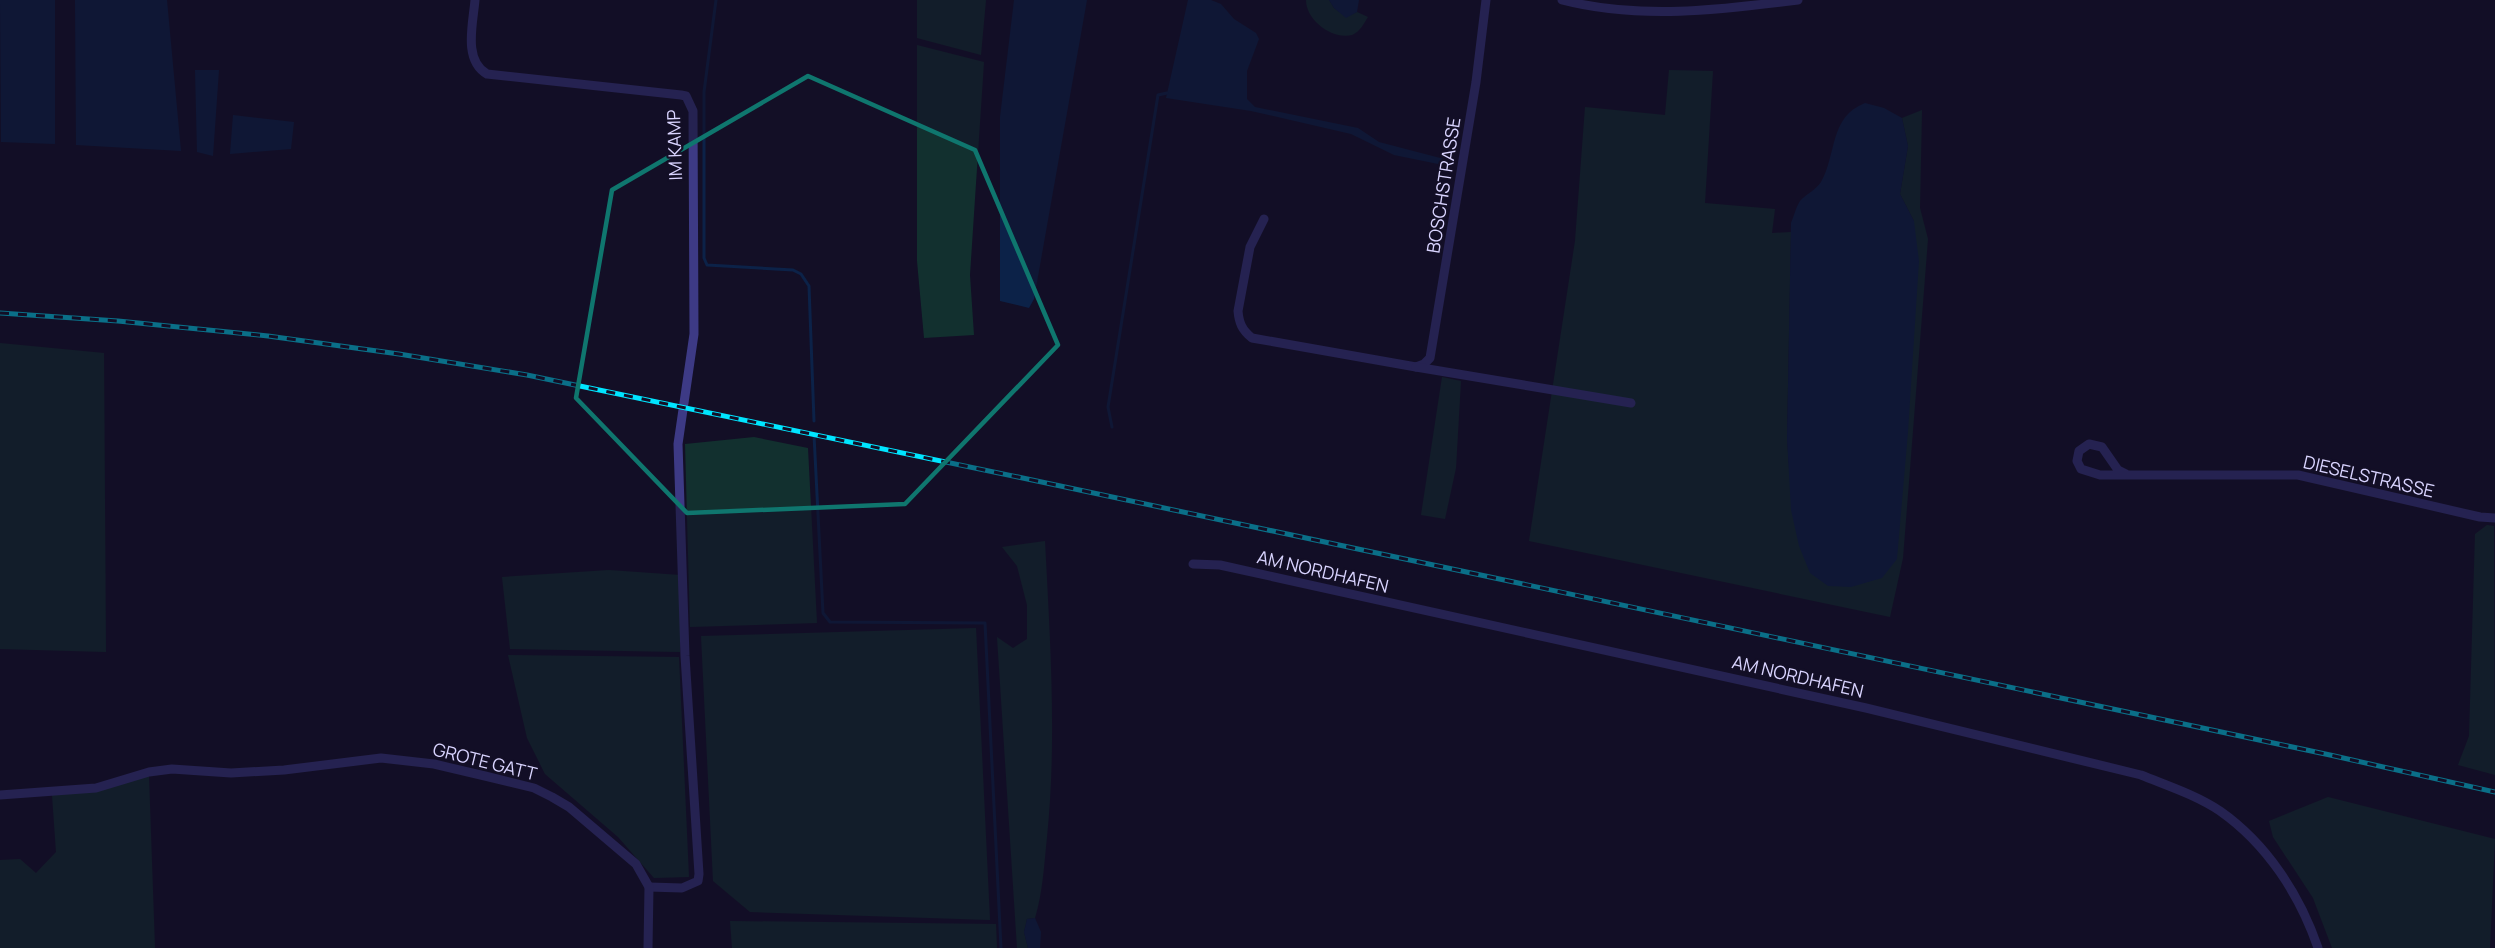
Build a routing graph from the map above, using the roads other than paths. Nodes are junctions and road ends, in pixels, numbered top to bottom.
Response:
1 (475, 0) edge
2 (1486, 0) edge
3 (1562, 0) edge
4 (1798, 0) edge
5 (1264, 219) dead end
6 (1416, 367) junction
7 (1630, 403) dead end
8 (2126, 474) junction
9 (2495, 518) edge
10 (1193, 564) dead end
11 (0, 795) edge
12 (649, 886) junction
13 (648, 948) edge
14 (2318, 948) edge

1 - 12 street, IM KAMP
2 - 6 street, BOSCHSTRASSE
3 - 4 street
5 - 6 street
6 - 7 street
8 - 8 street, DIESELSTRASSE
8 - 9 street, DIESELSTRASSE
10 - 14 street, AM NORDHAFEN
11 - 12 street, GROTE GATT
12 - 13 street

